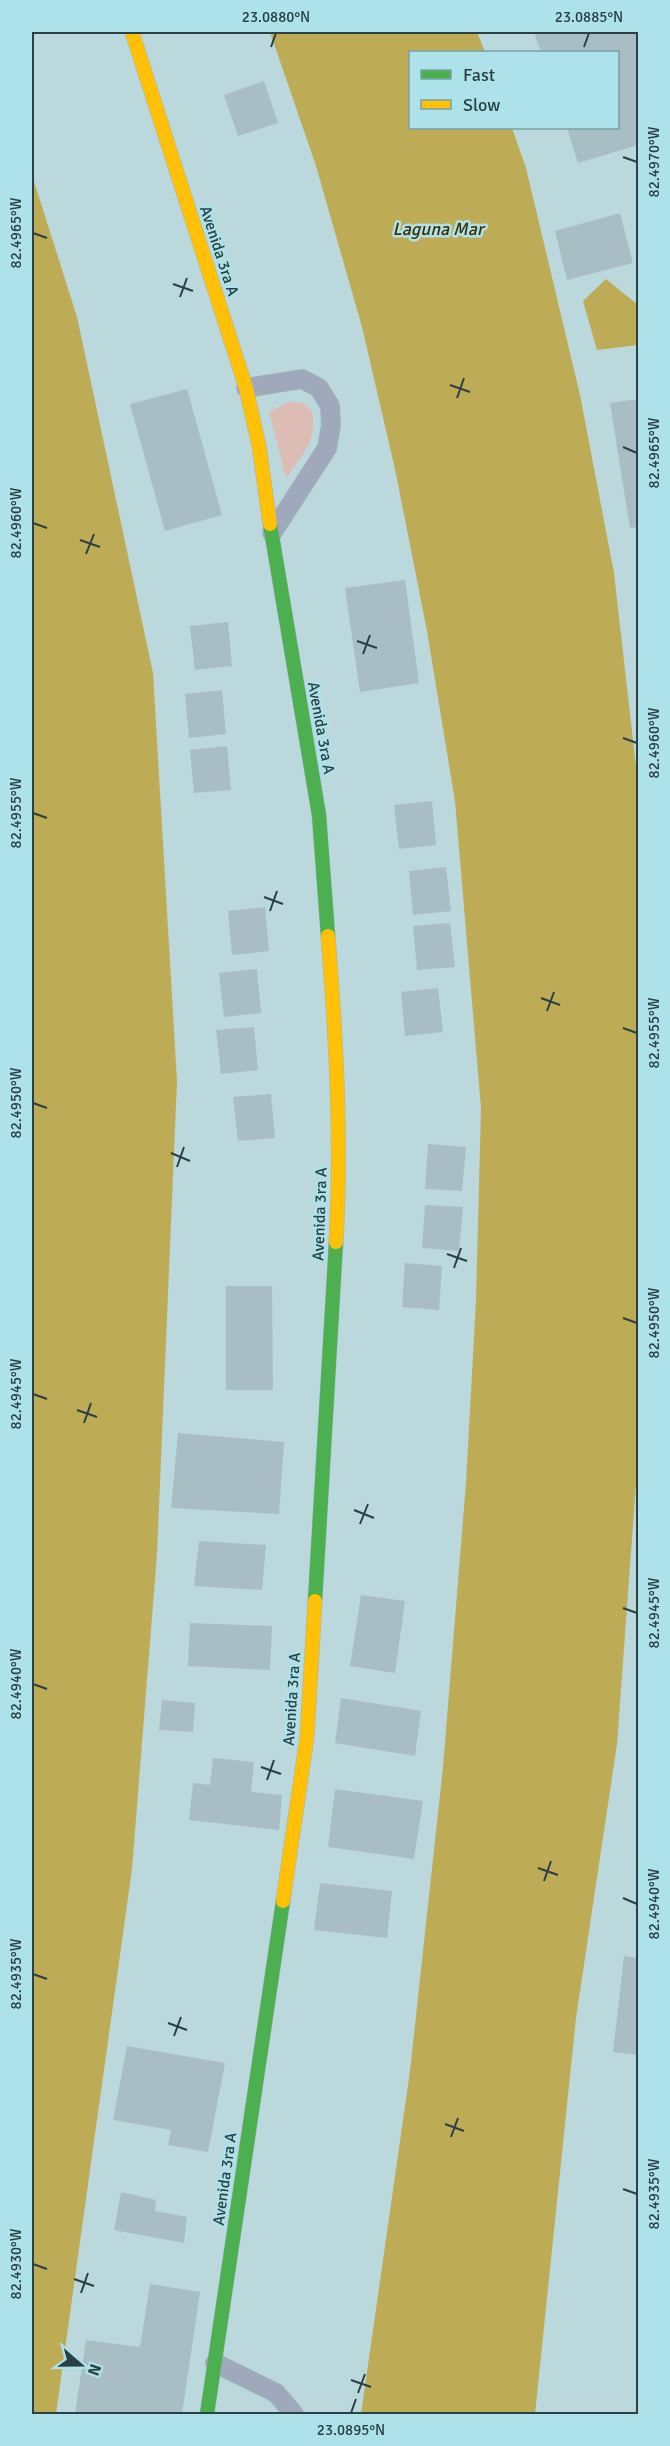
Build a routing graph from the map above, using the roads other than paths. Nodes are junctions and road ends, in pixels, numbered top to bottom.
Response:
1 (132, 32) edge
2 (246, 388) junction
3 (272, 534) junction
4 (215, 2363) junction
5 (207, 2415) edge
6 (294, 2415) edge

1 - 2 street, Avenida 3ra A
2 - 3 street, Avenida 3ra A
2 - 3 lane
3 - 4 street, Avenida 3ra A
4 - 5 street, Avenida 3ra A
4 - 6 lane

